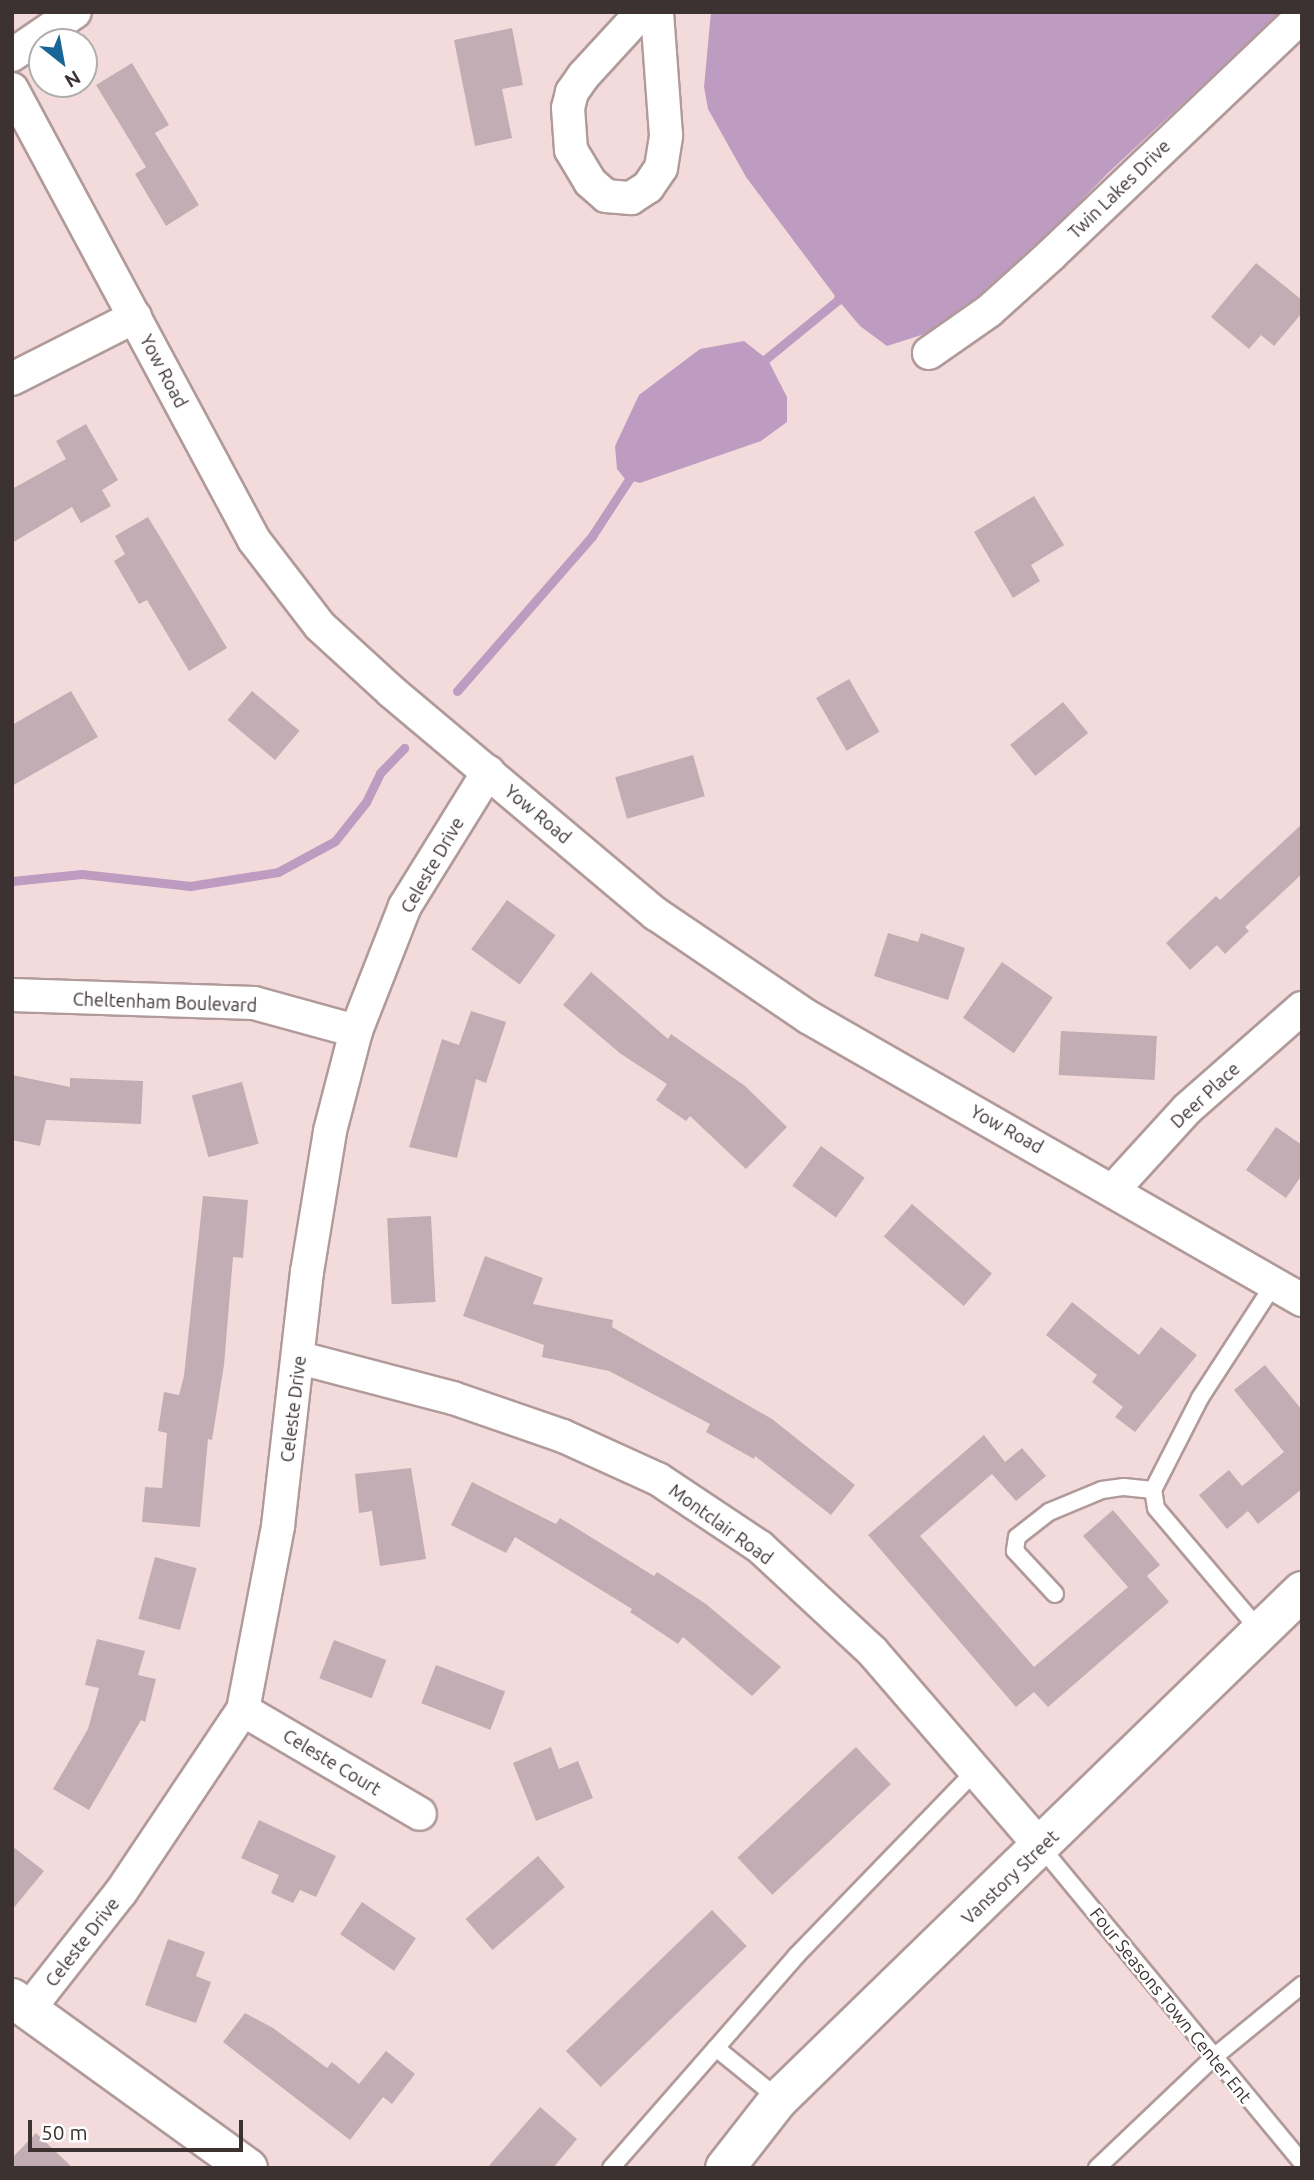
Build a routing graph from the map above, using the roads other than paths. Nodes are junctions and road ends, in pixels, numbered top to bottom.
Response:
1 (75, 12) edge
2 (642, 12) edge
3 (657, 12) edge
4 (1302, 16) edge
5 (12, 55) edge
6 (12, 89) edge
7 (135, 317) junction
8 (929, 353) dead end
9 (12, 379) edge
10 (488, 772) junction
11 (12, 995) edge
12 (1302, 1008) edge
13 (356, 1031) junction
14 (1114, 1189) junction
15 (1274, 1284) junction
16 (1302, 1300) edge
17 (300, 1358) junction
18 (1153, 1490) junction
19 (1302, 1591) edge
20 (1055, 1594) dead end
21 (1261, 1632) junction
22 (243, 1710) junction
23 (975, 1771) junction
24 (420, 1814) dead end
25 (1041, 1847) junction
26 (1302, 1985) edge
27 (20, 2004) edge
28 (716, 2048) junction
29 (1214, 2057) junction
30 (779, 2099) junction
31 (1302, 2163) edge
32 (248, 2168) edge
33 (611, 2168) edge
34 (725, 2168) edge
35 (1097, 2168) edge

1 - 5 street
2 - 3 street
4 - 8 street, Twin Lakes Drive
6 - 7 street, Yow Road
7 - 9 street
7 - 10 street, Yow Road
10 - 13 street, Celeste Drive
10 - 14 street, Yow Road
11 - 13 street, Cheltenham Boulevard
12 - 14 street, Deer Place
13 - 17 street, Celeste Drive
14 - 15 street, Yow Road
15 - 16 street, Yow Road
15 - 18 lane
17 - 22 street, Celeste Drive
17 - 23 street, Montclair Road
18 - 20 lane
18 - 21 lane
19 - 21 street, Vanstory Street
21 - 25 street, Vanstory Street
22 - 24 street, Celeste Court
22 - 27 street, Celeste Drive
23 - 25 street, Montclair Road
23 - 28 lane
25 - 29 lane, Four Seasons Town Center Ent
25 - 30 street, Vanstory Street
26 - 29 lane
27 - 32 street
28 - 30 lane
28 - 33 lane
29 - 31 lane, Four Seasons Town Center Ent
29 - 35 lane
30 - 34 street, Vanstory Street

